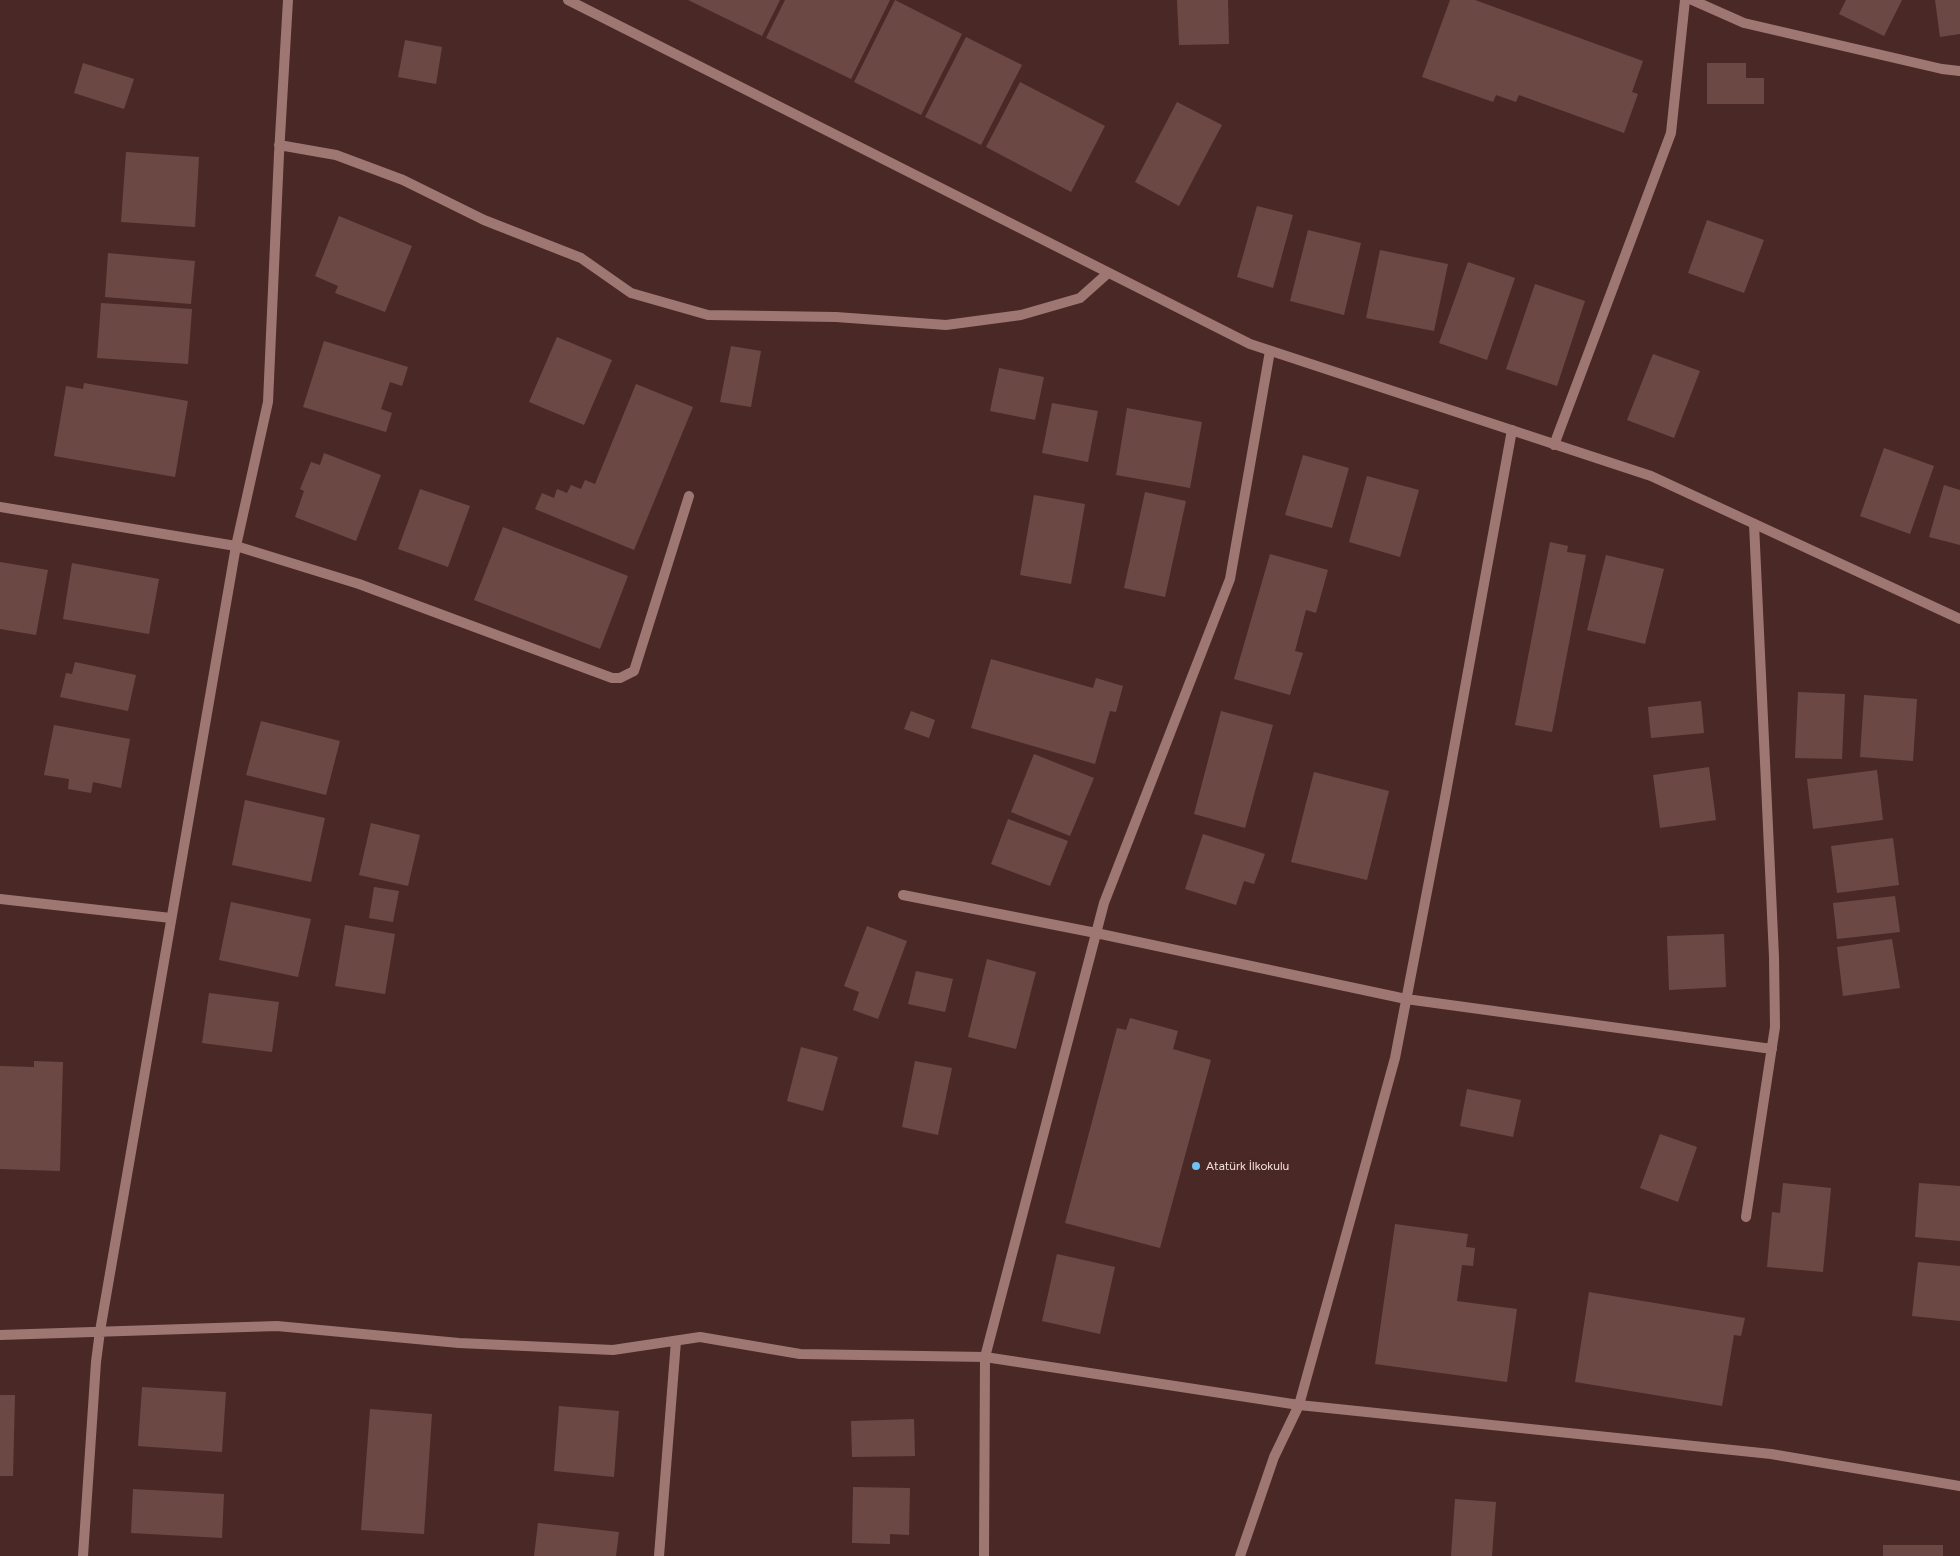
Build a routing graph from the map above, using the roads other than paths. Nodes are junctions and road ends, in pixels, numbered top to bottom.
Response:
1 (288, 0) edge
2 (569, 0) edge
3 (1685, 0) edge
4 (1692, 0) edge
5 (1960, 71) edge
6 (279, 145) junction
7 (1108, 273) junction
8 (1270, 351) junction
9 (1512, 430) junction
10 (1554, 444) junction
11 (689, 496) dead end
12 (0, 507) edge
13 (1754, 524) junction
14 (236, 546) junction
15 (1960, 619) edge
16 (903, 895) dead end
17 (0, 899) edge
18 (172, 918) junction
19 (1096, 933) junction
20 (1406, 1000) junction
21 (1772, 1049) junction
22 (1746, 1217) dead end
23 (100, 1330) junction
24 (0, 1335) edge
25 (676, 1341) junction
26 (985, 1357) junction
27 (1299, 1405) junction
28 (1960, 1486) edge
29 (84, 1556) edge
30 (659, 1556) edge
31 (984, 1556) edge
32 (1240, 1556) edge

1 - 6 street
2 - 7 street
3 - 10 street
4 - 5 street
6 - 7 street
6 - 14 street
7 - 8 street
8 - 9 street
8 - 19 street
9 - 10 street
9 - 20 street
10 - 13 street
11 - 14 street
12 - 14 street
13 - 15 street
13 - 21 street
14 - 18 street
16 - 19 street
17 - 18 street
18 - 23 street
19 - 20 street
19 - 26 street
20 - 21 street
20 - 27 street
21 - 22 street
23 - 24 street
23 - 25 street
23 - 29 street
25 - 26 street
25 - 30 street
26 - 27 street
26 - 31 street
27 - 28 street
27 - 32 street

